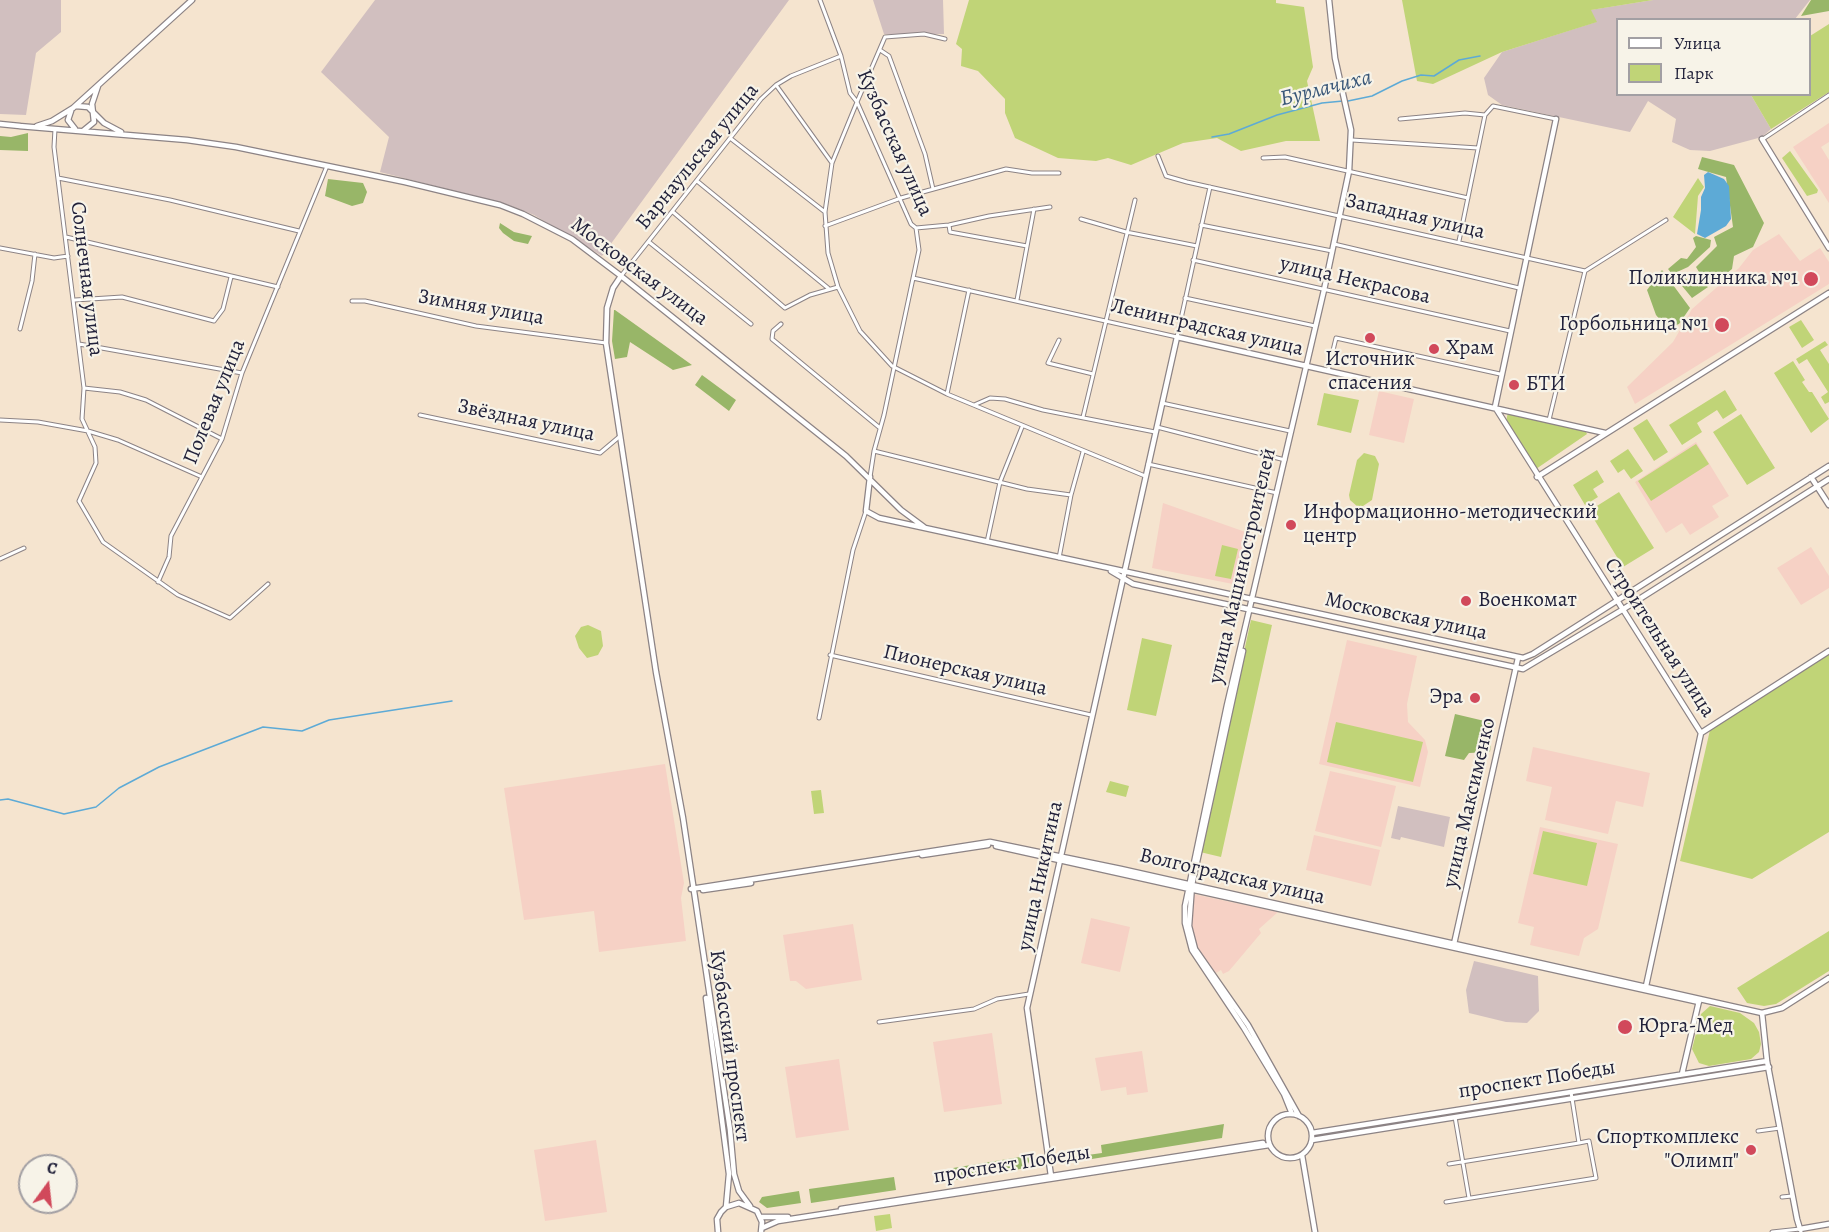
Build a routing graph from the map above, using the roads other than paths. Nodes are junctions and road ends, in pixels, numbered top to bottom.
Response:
1 (192, 0) edge
2 (820, 0) edge
3 (1329, 0) edge
4 (945, 39) dead end
5 (880, 50) junction
6 (841, 56) junction
7 (101, 81) junction
8 (776, 85) junction
9 (1829, 95) edge
10 (857, 102) junction
11 (73, 108) junction
12 (93, 112) junction
13 (1485, 115) junction
14 (1400, 119) dead end
15 (1556, 119) joint
16 (0, 124) edge
17 (19, 126) junction
18 (55, 129) junction
19 (80, 131) junction
20 (135, 135) junction
21 (730, 138) junction
22 (1762, 139) joint
23 (1352, 140) junction
24 (1479, 148) junction
25 (1158, 156) dead end
26 (1263, 158) dead end
27 (832, 163) junction
28 (327, 166) junction
29 (1349, 171) junction
30 (1059, 173) dead end
31 (58, 178) junction
32 (697, 181) junction
33 (1210, 188) junction
34 (933, 189) junction
35 (901, 198) junction
36 (1468, 198) junction
37 (1135, 200) dead end
38 (1050, 207) dead end
39 (1034, 209) junction
40 (673, 212) junction
41 (825, 212) junction
42 (1340, 215) junction
43 (1081, 219) dead end
44 (1666, 220) dead end
45 (949, 225) junction
46 (1201, 225) junction
47 (825, 226) junction
48 (916, 228) junction
49 (299, 231) junction
50 (1126, 232) junction
51 (66, 237) junction
52 (649, 242) junction
53 (1459, 242) junction
54 (1334, 244) junction
55 (1027, 246) junction
56 (1197, 246) junction
57 (0, 248) edge
58 (1829, 248) edge
59 (1332, 251) junction
60 (35, 254) junction
61 (68, 256) junction
62 (1526, 257) junction
63 (1193, 260) junction
64 (1585, 271) junction
65 (231, 276) junction
66 (621, 276) junction
67 (913, 278) junction
68 (278, 287) junction
69 (838, 287) junction
70 (1519, 288) junction
71 (829, 289) junction
72 (969, 290) junction
73 (1324, 290) junction
74 (1829, 293) edge
75 (1185, 298) junction
76 (75, 300) junction
77 (1017, 300) junction
78 (352, 301) dead end
79 (1105, 322) junction
80 (751, 324) dead end
81 (781, 324) dead end
82 (1315, 326) junction
83 (20, 329) dead end
84 (1510, 331) junction
85 (1177, 337) junction
86 (1059, 340) dead end
87 (606, 343) junction
88 (79, 344) junction
89 (892, 366) junction
90 (1305, 366) junction
91 (1328, 371) junction
92 (242, 374) junction
93 (1094, 374) junction
94 (1500, 374) junction
95 (84, 388) junction
96 (947, 393) junction
97 (1162, 403) junction
98 (974, 405) junction
99 (1495, 407) junction
100 (420, 415) dead end
101 (1083, 417) junction
102 (0, 420) edge
103 (1549, 420) junction
104 (1022, 426) junction
105 (880, 428) junction
106 (1156, 429) junction
107 (88, 431) junction
108 (1290, 431) junction
109 (1605, 433) junction
110 (621, 436) junction
111 (222, 439) junction
112 (873, 452) junction
113 (1083, 452) junction
114 (1285, 460) junction
115 (1148, 464) junction
116 (1829, 466) edge
117 (1145, 476) junction
118 (202, 477) junction
119 (870, 477) junction
120 (1537, 477) junction
121 (1811, 477) junction
122 (1829, 478) edge
123 (1000, 482) junction
124 (1817, 486) junction
125 (880, 487) junction
126 (867, 490) junction
127 (1277, 493) junction
128 (1071, 495) junction
129 (1829, 505) edge
130 (901, 510) junction
131 (866, 511) junction
132 (897, 523) junction
133 (930, 530) junction
134 (987, 542) junction
135 (24, 548) dead end
136 (1059, 558) junction
137 (0, 559) edge
138 (1111, 571) junction
139 (1125, 571) junction
140 (1122, 581) junction
141 (158, 582) junction
142 (268, 584) dead end
143 (1253, 600) junction
144 (1616, 602) junction
145 (1251, 610) junction
146 (1622, 610) junction
147 (1454, 644) junction
148 (1829, 651) edge
149 (830, 655) junction
150 (1451, 655) junction
151 (1518, 658) junction
152 (1517, 669) junction
153 (1092, 716) junction
154 (819, 717) dead end
155 (1701, 733) junction
156 (1061, 858) junction
157 (1190, 887) junction
158 (692, 890) junction
159 (1452, 943) junction
160 (1829, 978) edge
161 (1646, 986) junction
162 (1029, 994) junction
163 (1700, 1000) junction
164 (1762, 1013) junction
165 (879, 1022) dead end
166 (1768, 1064) junction
167 (1682, 1074) junction
168 (1684, 1080) junction
169 (1571, 1092) junction
170 (1572, 1098) junction
171 (1292, 1114) junction
172 (1299, 1116) junction
173 (1455, 1117) junction
174 (1780, 1128) junction
175 (1758, 1131) dead end
176 (1312, 1133) junction
177 (1312, 1140) junction
178 (1269, 1143) junction
179 (1579, 1143) junction
180 (1300, 1156) junction
181 (1463, 1162) junction
182 (1449, 1164) dead end
183 (1052, 1176) junction
184 (1792, 1196) junction
185 (1782, 1197) dead end
186 (1469, 1198) junction
187 (1446, 1202) dead end
188 (750, 1206) junction
189 (726, 1207) junction
190 (761, 1217) junction
191 (1829, 1224) edge
192 (762, 1230) edge
193 (1801, 1230) edge
194 (718, 1232) edge
195 (1313, 1232) edge
196 (1772, 1232) edge

1 - 7 main road
2 - 6 street, Кузбасская улица
3 - 23 main road, улица Машиностроителей
4 - 5 street
5 - 10 street
5 - 34 street
6 - 8 street, Барнаульская улица
6 - 10 street, Кузбасская улица
7 - 11 main road
7 - 12 main road
8 - 21 street, Барнаульская улица
8 - 27 street
9 - 22 street
10 - 27 street
10 - 35 street, Кузбасская улица
11 - 12 main road, Московская улица
11 - 17 main road
11 - 19 main road
12 - 19 main road
12 - 20 main road, Московская улица
13 - 14 street
13 - 15 street
13 - 24 street
15 - 62 main road
16 - 17 main road
17 - 18 main road, Московская улица
18 - 19 main road, Московская улица
18 - 31 street, Солнечная улица
19 - 20 main road, Московская улица
20 - 28 main road, Московская улица
21 - 32 street, Барнаульская улица
21 - 41 street
22 - 58 main road
23 - 24 street
23 - 29 main road, улица Машиностроителей
24 - 36 street
25 - 33 street, Западная улица
26 - 29 street
27 - 41 street
28 - 49 street, Полевая улица
28 - 66 main road, Московская улица
29 - 36 street
29 - 42 main road, улица Машиностроителей
30 - 34 street
31 - 49 street
31 - 51 street, Солнечная улица
32 - 40 street, Барнаульская улица
32 - 71 street
33 - 42 street, Западная улица
33 - 46 street
34 - 35 street
35 - 47 street
35 - 48 street, Кузбасская улица
36 - 53 street
37 - 50 street
38 - 39 street
39 - 45 street
39 - 55 street
40 - 52 street, Барнаульская улица
40 - 71 street
41 - 47 street
42 - 53 street, Западная улица
42 - 54 main road, улица Машиностроителей
43 - 50 street
44 - 64 street
45 - 48 street
45 - 55 street
46 - 56 street
46 - 59 street
47 - 69 street
48 - 67 street, Кузбасская улица
49 - 68 street, Полевая улица
50 - 56 street
50 - 79 street
51 - 61 street, Солнечная улица
51 - 65 street
52 - 66 street, Барнаульская улица
52 - 80 street
53 - 62 street, Западная улица
54 - 59 main road, улица Машиностроителей
54 - 70 street
55 - 77 street
56 - 63 street
57 - 60 street
59 - 73 main road, улица Машиностроителей
60 - 61 street
60 - 83 street
61 - 76 street, Солнечная улица
62 - 64 street, Западная улица
62 - 70 main road
63 - 73 street, улица Некрасова
63 - 75 street
64 - 103 street
65 - 68 street
65 - 76 street
66 - 87 main road
66 - 119 main road, Московская улица
67 - 72 street, Ленинградская улица
67 - 89 street, Кузбасская улица
68 - 92 street, Полевая улица
69 - 71 street
69 - 89 street
70 - 84 main road
72 - 77 street, Ленинградская улица
72 - 96 street
73 - 82 main road, улица Машиностроителей
73 - 84 street, улица Некрасова
74 - 109 main road
75 - 82 street
75 - 85 street
76 - 88 street, Солнечная улица
77 - 79 street, Ленинградская улица
78 - 87 street, Зимняя улица
79 - 85 street, Ленинградская улица
79 - 93 street
81 - 105 street
82 - 90 main road, улица Машиностроителей
84 - 94 main road
85 - 90 main road, Ленинградская улица
85 - 97 main road
86 - 93 street
87 - 110 main road
88 - 92 street
88 - 95 street, Солнечная улица
89 - 96 street
89 - 105 street, Кузбасская улица
90 - 91 main road, Ленинградская улица
90 - 108 main road, улица Машиностроителей
91 - 94 street
91 - 99 main road, Ленинградская улица
92 - 111 street, Полевая улица
93 - 101 street
94 - 99 main road
95 - 107 street, Солнечная улица
95 - 111 street
96 - 98 street
97 - 106 main road
97 - 108 street
98 - 101 street
98 - 104 street
99 - 103 main road, Ленинградская улица
99 - 120 main road, Строительная улица
100 - 110 street, Звёздная улица
101 - 106 street
102 - 107 street
103 - 109 main road, Ленинградская улица
104 - 113 street
104 - 123 street
105 - 112 street, Кузбасская улица
106 - 114 street
106 - 115 main road
107 - 118 street
107 - 141 street, Солнечная улица
108 - 114 main road, улица Машиностроителей
109 - 120 main road
110 - 158 main road
111 - 118 street, Полевая улица
112 - 119 street, Кузбасская улица
112 - 123 street
113 - 117 street
113 - 128 street
114 - 127 main road, улица Машиностроителей
115 - 117 main road
115 - 127 street
116 - 121 main road
117 - 139 main road
118 - 141 street, Полевая улица
119 - 125 main road, Московская улица
119 - 126 main road
120 - 144 main road, Строительная улица
121 - 124 main road
121 - 144 main road
122 - 124 main road
123 - 128 street
123 - 134 street
124 - 129 main road
124 - 146 main road
125 - 126 main road
125 - 130 main road, Московская улица
126 - 131 main road
127 - 143 main road, улица Машиностроителей
128 - 136 street
130 - 132 main road
130 - 133 main road, Московская улица
131 - 132 main road, Московская улица
131 - 149 street
132 - 133 main road, Московская улица
133 - 134 main road, Московская улица
134 - 136 main road, Московская улица
135 - 137 street
136 - 138 main road, Московская улица
138 - 139 main road, Московская улица
138 - 140 main road, Московская улица
139 - 140 main road, улица Никитина
139 - 143 main road, Московская улица
140 - 145 main road, Московская улица
140 - 153 main road, улица Никитина
141 - 142 street
143 - 145 main road, улица Машиностроителей
143 - 147 main road, Московская улица
144 - 146 main road, Строительная улица
144 - 151 main road
145 - 150 main road, Московская улица
145 - 157 main road, улица Машиностроителей
146 - 152 main road
146 - 155 main road, Строительная улица
147 - 150 main road
147 - 151 main road, Московская улица
148 - 155 main road
149 - 153 street, Пионерская улица
149 - 154 street
150 - 152 main road, Московская улица
151 - 152 main road, улица Максименко
152 - 159 main road, улица Максименко
153 - 156 main road, улица Никитина
155 - 161 main road, Строительная улица
156 - 157 main road, Волгоградская улица
156 - 158 main road, Волгоградская улица
156 - 162 main road, улица Никитина
157 - 159 main road, Волгоградская улица
157 - 163 main road
157 - 171 main road, улица Машиностроителей
157 - 172 main road
158 - 188 main road
158 - 189 main road, Кузбасский проспект
159 - 161 main road, Волгоградская улица
160 - 164 main road
161 - 163 main road, Волгоградская улица
162 - 165 street
162 - 183 main road, улица Никитина
163 - 164 main road, Волгоградская улица
163 - 167 main road
164 - 166 main road
166 - 167 main road, проспект Победы
166 - 168 main road
166 - 174 main road
167 - 168 main road
167 - 169 main road, проспект Победы
168 - 170 main road
169 - 170 street
169 - 176 main road, проспект Победы
170 - 173 main road
170 - 179 street
171 - 172 main road
171 - 178 main road
172 - 176 main road
173 - 177 main road
173 - 181 street
174 - 175 street
174 - 184 main road
176 - 177 main road
177 - 180 main road
178 - 180 main road
178 - 183 main road, проспект Победы
178 - 192 main road
179 - 181 street
179 - 186 street
180 - 195 main road
181 - 182 street
181 - 186 street
183 - 190 main road, проспект Победы
184 - 185 street
184 - 193 main road
186 - 187 street
188 - 189 main road
188 - 190 main road
189 - 194 main road, Кузбасский проспект
190 - 192 main road
191 - 193 main road
193 - 196 street

